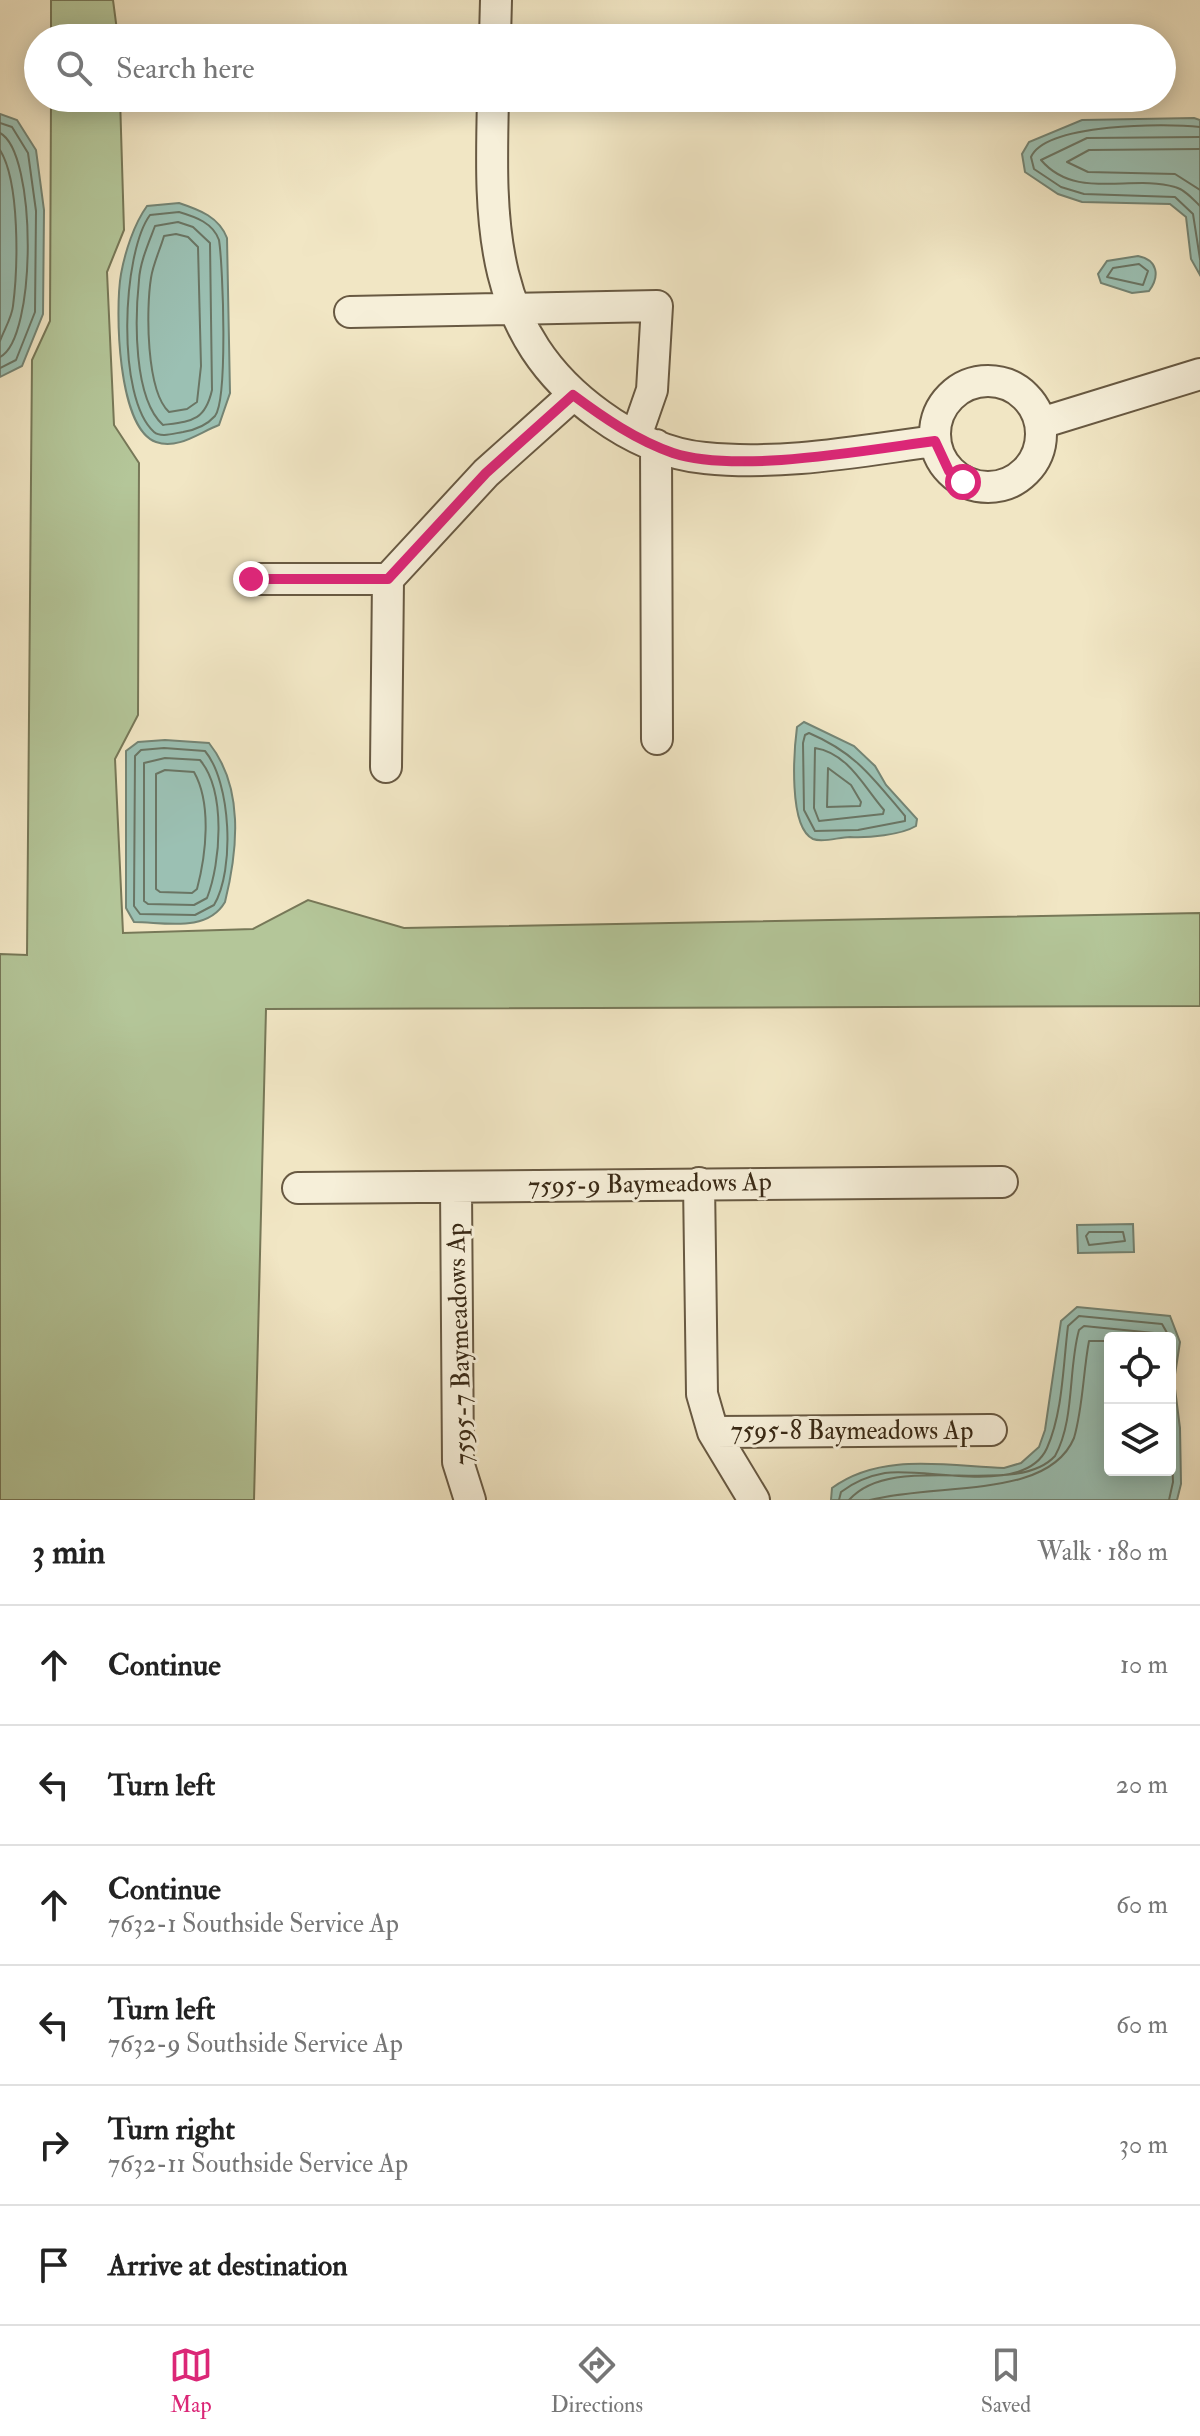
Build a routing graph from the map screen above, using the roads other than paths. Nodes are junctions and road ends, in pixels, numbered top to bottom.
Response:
1 (496, 0) edge
2 (495, 24) edge
3 (493, 112) edge
4 (513, 307) junction
5 (350, 312) dead end
6 (1200, 374) edge
7 (573, 395) junction
8 (1041, 423) junction
9 (646, 441) junction
10 (935, 441) junction
11 (251, 579) dead end
12 (388, 579) junction
13 (657, 739) dead end
14 (386, 767) dead end
15 (1002, 1182) dead end
16 (699, 1183) junction
17 (298, 1188) dead end
18 (456, 1188) junction
19 (991, 1430) dead end
20 (713, 1432) junction
21 (470, 1500) edge
22 (754, 1500) edge

1 - 2 street
3 - 4 street
4 - 5 street
4 - 7 street
4 - 9 street
6 - 8 street
7 - 9 street
7 - 12 street
8 - 10 street
8 - 10 street
9 - 10 street
9 - 13 street
11 - 12 street
12 - 14 street
15 - 16 street, 7595-9 Baymeadows Ap
16 - 18 street, 7595-9 Baymeadows Ap
16 - 20 street
17 - 18 street, 7595-9 Baymeadows Ap
18 - 21 street, 7595-7 Baymeadows Ap
19 - 20 street, 7595-8 Baymeadows Ap
20 - 22 street

